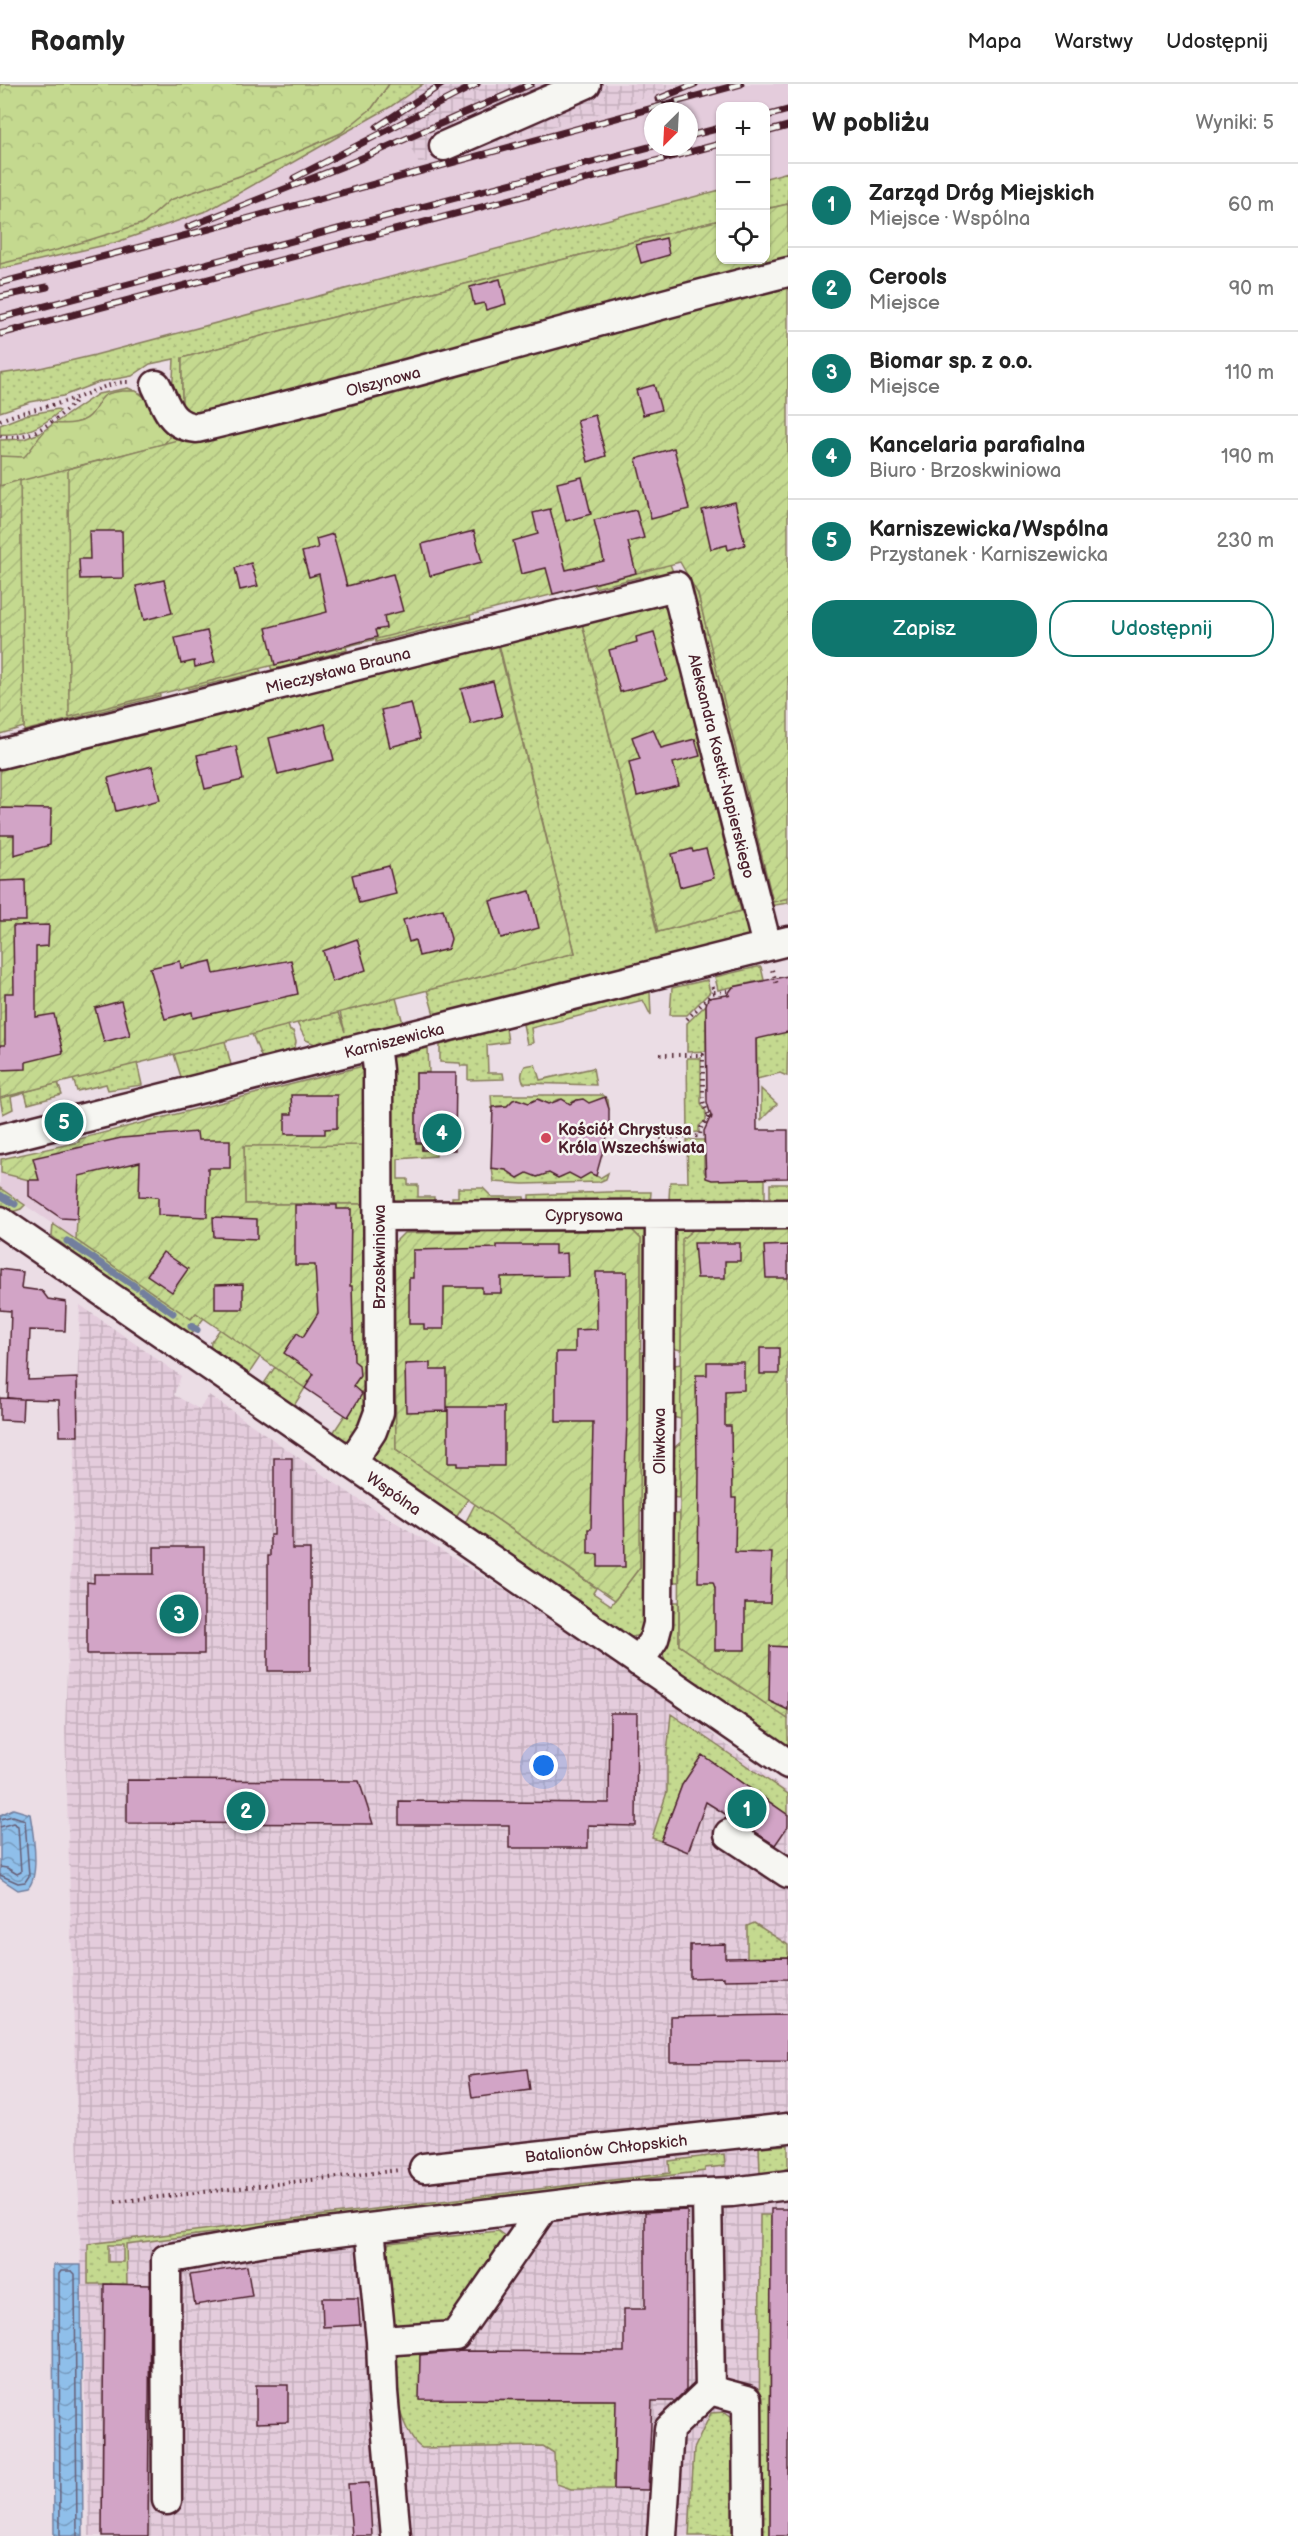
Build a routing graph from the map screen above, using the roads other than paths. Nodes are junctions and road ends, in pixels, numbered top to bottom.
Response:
1 (586, 84) edge
2 (444, 146) dead end
3 (788, 272) edge
4 (156, 385) road end
5 (676, 586) joint
6 (0, 754) edge
7 (778, 944) edge
8 (375, 1044) junction
9 (0, 1138) edge
10 (788, 1214) edge
11 (660, 1215) junction
12 (379, 1216) junction
13 (0, 1221) edge
14 (351, 1463) junction
15 (639, 1662) junction
16 (788, 1764) edge
17 (729, 1834) dead end
18 (788, 1873) edge
19 (788, 2128) edge
20 (424, 2168) road end
21 (788, 2186) edge
22 (706, 2193) junction
23 (544, 2207) junction
24 (370, 2228) junction
25 (381, 2341) junction
26 (710, 2390) junction
27 (167, 2500) dead end
28 (396, 2536) edge
29 (662, 2536) edge
30 (748, 2536) edge

1 - 2 street
3 - 4 street, Olszynowa
5 - 6 street, Mieczysława Brauna
5 - 7 street, Aleksandra Kostki-Napierskiego
7 - 8 street, Karniszewicka
8 - 9 street, Karniszewicka
8 - 12 street, Brzoskwiniowa
10 - 11 street, Cyprysowa
11 - 12 street, Cyprysowa
11 - 15 street, Oliwkowa
12 - 14 street, Brzoskwiniowa
13 - 14 street, Wspólna
14 - 15 street, Wspólna
15 - 16 street, Wspólna
17 - 18 street
19 - 20 street, Batalionów Chłopskich
21 - 22 street
22 - 23 street
22 - 26 street
23 - 24 street
23 - 25 street
24 - 25 street
24 - 27 street
25 - 28 street
26 - 29 street
26 - 30 street

